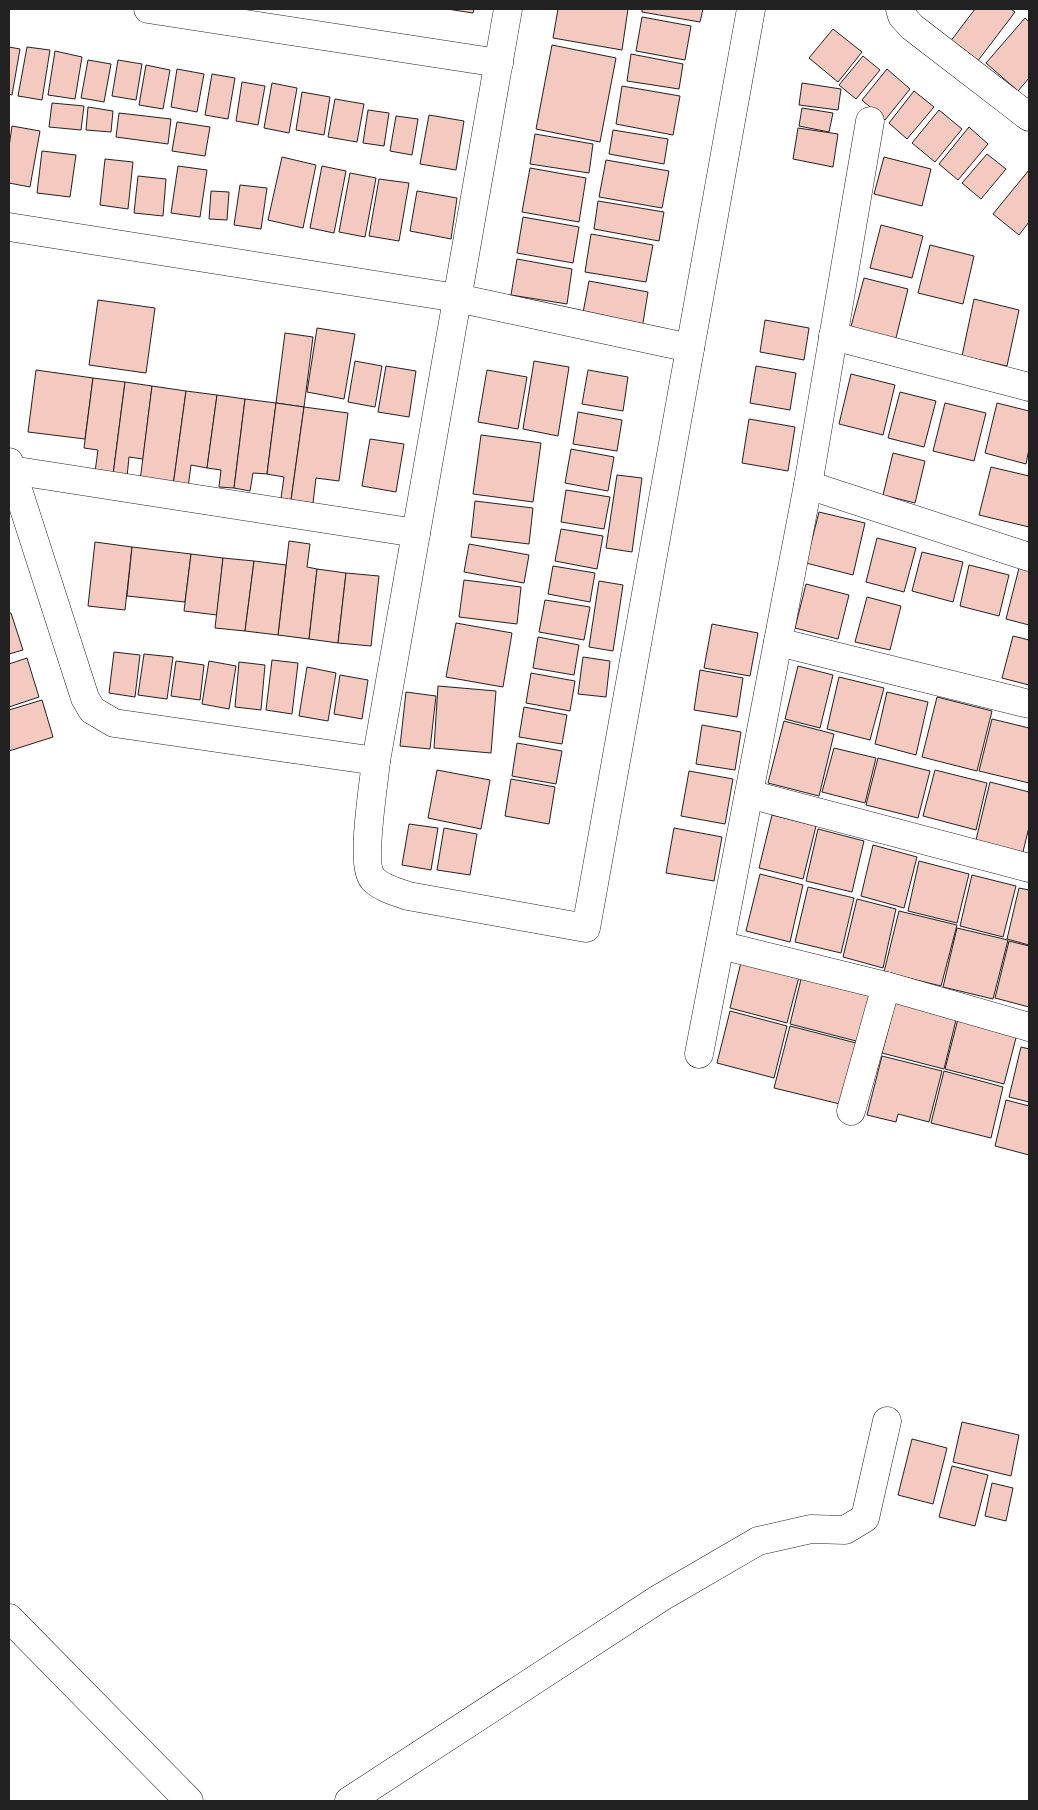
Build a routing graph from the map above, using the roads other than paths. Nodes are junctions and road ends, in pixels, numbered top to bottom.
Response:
1 (148, 9) edge
2 (508, 9) edge
3 (751, 9) edge
4 (900, 9) edge
5 (499, 63) junction
6 (1029, 117) edge
7 (870, 121) dead end
8 (9, 226) edge
9 (457, 298) junction
10 (833, 336) junction
11 (690, 348) junction
12 (1029, 387) edge
13 (10, 466) edge
14 (808, 485) junction
15 (416, 533) junction
16 (1029, 557) edge
17 (778, 642) junction
18 (1029, 704) edge
19 (376, 761) junction
20 (748, 794) junction
21 (1029, 868) edge
22 (720, 945) junction
23 (886, 986) junction
24 (1029, 1027) edge
25 (699, 1054) dead end
26 (851, 1111) dead end
27 (887, 1421) dead end
28 (9, 1618) edge
29 (189, 1801) edge
30 (349, 1801) edge

1 - 5 street
2 - 5 street
3 - 11 street
4 - 6 street
5 - 9 street
7 - 10 street
8 - 9 street
9 - 11 street
9 - 15 street
10 - 12 street
10 - 14 street
11 - 19 street
13 - 15 street
13 - 19 street
14 - 16 street
14 - 17 street
15 - 19 street
17 - 18 street
17 - 20 street
20 - 21 street
20 - 22 street
22 - 23 street
22 - 25 street
23 - 24 street
23 - 26 street
27 - 30 street
28 - 29 street

